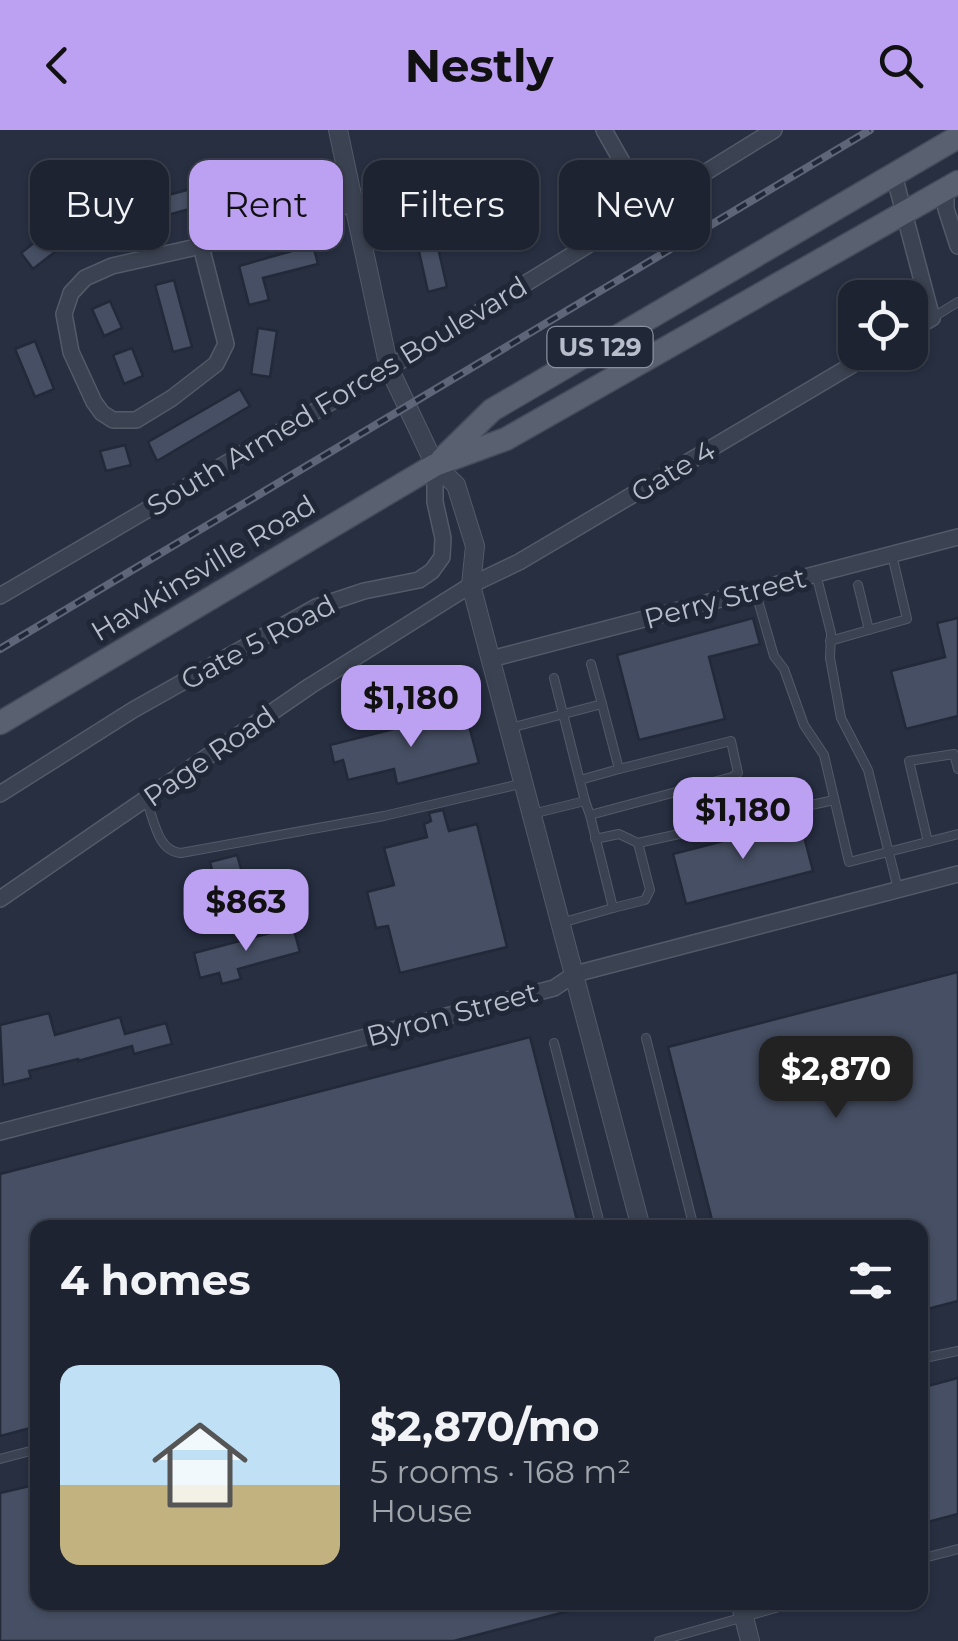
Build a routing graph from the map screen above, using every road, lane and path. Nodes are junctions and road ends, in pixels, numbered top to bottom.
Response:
1 (338, 130) edge
2 (604, 130) edge
3 (774, 130) edge
4 (958, 137) edge
5 (621, 160) edge
6 (710, 168) edge
7 (894, 175) junction
8 (952, 186) edge
9 (352, 204) junction
10 (343, 207) edge
11 (904, 214) junction
12 (201, 246) joint
13 (958, 246) edge
14 (577, 250) edge
15 (958, 302) edge
16 (932, 318) junction
17 (928, 320) edge
18 (390, 368) junction
19 (844, 370) edge
20 (436, 465) junction
21 (958, 537) edge
22 (892, 554) junction
23 (816, 574) junction
24 (470, 584) junction
25 (858, 584) dead end
26 (754, 590) junction
27 (0, 596) edge
28 (869, 630) junction
29 (830, 641) junction
30 (491, 659) junction
31 (591, 664) dead end
32 (554, 678) dead end
33 (602, 704) junction
34 (563, 714) junction
35 (0, 722) edge
36 (510, 728) junction
37 (619, 769) junction
38 (958, 769) edge
39 (580, 780) junction
40 (524, 783) junction
41 (0, 794) edge
42 (146, 799) junction
43 (585, 800) junction
44 (834, 800) junction
45 (532, 814) junction
46 (590, 814) junction
47 (958, 834) edge
48 (595, 839) junction
49 (928, 842) junction
50 (638, 843) junction
51 (889, 851) junction
52 (958, 874) edge
53 (898, 889) junction
54 (0, 899) edge
55 (613, 908) junction
56 (562, 923) junction
57 (575, 974) junction
58 (646, 1038) dead end
59 (554, 1044) dead end
60 (0, 1132) edge
61 (599, 1220) edge
62 (639, 1220) edge
63 (692, 1220) edge
64 (958, 1351) edge
65 (928, 1357) edge
66 (30, 1451) edge
67 (0, 1458) edge
68 (958, 1549) edge
69 (928, 1557) edge
70 (742, 1611) edge
71 (659, 1641) edge
72 (750, 1641) edge

1 - 9 street
2 - 5 street
3 - 6 street, South Armed Forces Boulevard
4 - 7 main road, Hawkinsville Road / US 129
7 - 11 street
7 - 20 main road, Hawkinsville Road / US 129
8 - 11 main road, Hawkinsville Road / US 129
8 - 13 street
9 - 10 street
9 - 18 street
11 - 16 street
11 - 20 main road, Hawkinsville Road / US 129
12 - 12 street
14 - 18 street, South Armed Forces Boulevard
15 - 16 lane
16 - 17 street
18 - 20 street
18 - 27 street, South Armed Forces Boulevard
19 - 24 street, Gate 4
20 - 24 street
20 - 35 main road, Hawkinsville Road / US 129
20 - 41 street, Gate 5 Road
21 - 22 street, Perry Street
22 - 23 street, Perry Street
22 - 28 lane
23 - 26 street, Perry Street
23 - 29 lane
24 - 30 street
24 - 42 street, Page Road
25 - 28 lane
26 - 30 street, Perry Street
26 - 44 lane
28 - 29 lane
29 - 51 lane
30 - 36 street
31 - 33 lane
32 - 34 lane
33 - 34 lane
33 - 37 lane
34 - 36 lane
34 - 39 lane
36 - 40 street
37 - 39 lane
37 - 46 lane
38 - 49 lane
39 - 43 lane
40 - 42 lane
40 - 45 street
42 - 54 street, Page Road
43 - 45 lane
43 - 46 lane
44 - 50 lane
44 - 51 lane
45 - 56 street
46 - 48 lane
47 - 49 lane
48 - 50 lane
48 - 55 lane
49 - 51 lane
50 - 55 lane
51 - 53 lane
52 - 53 street, Byron Street
53 - 57 street, Byron Street
55 - 56 lane
56 - 57 street
57 - 60 street, Byron Street
57 - 62 street
58 - 63 lane
59 - 61 lane
64 - 65 lane
66 - 67 lane
68 - 69 lane
70 - 71 lane
70 - 72 street

